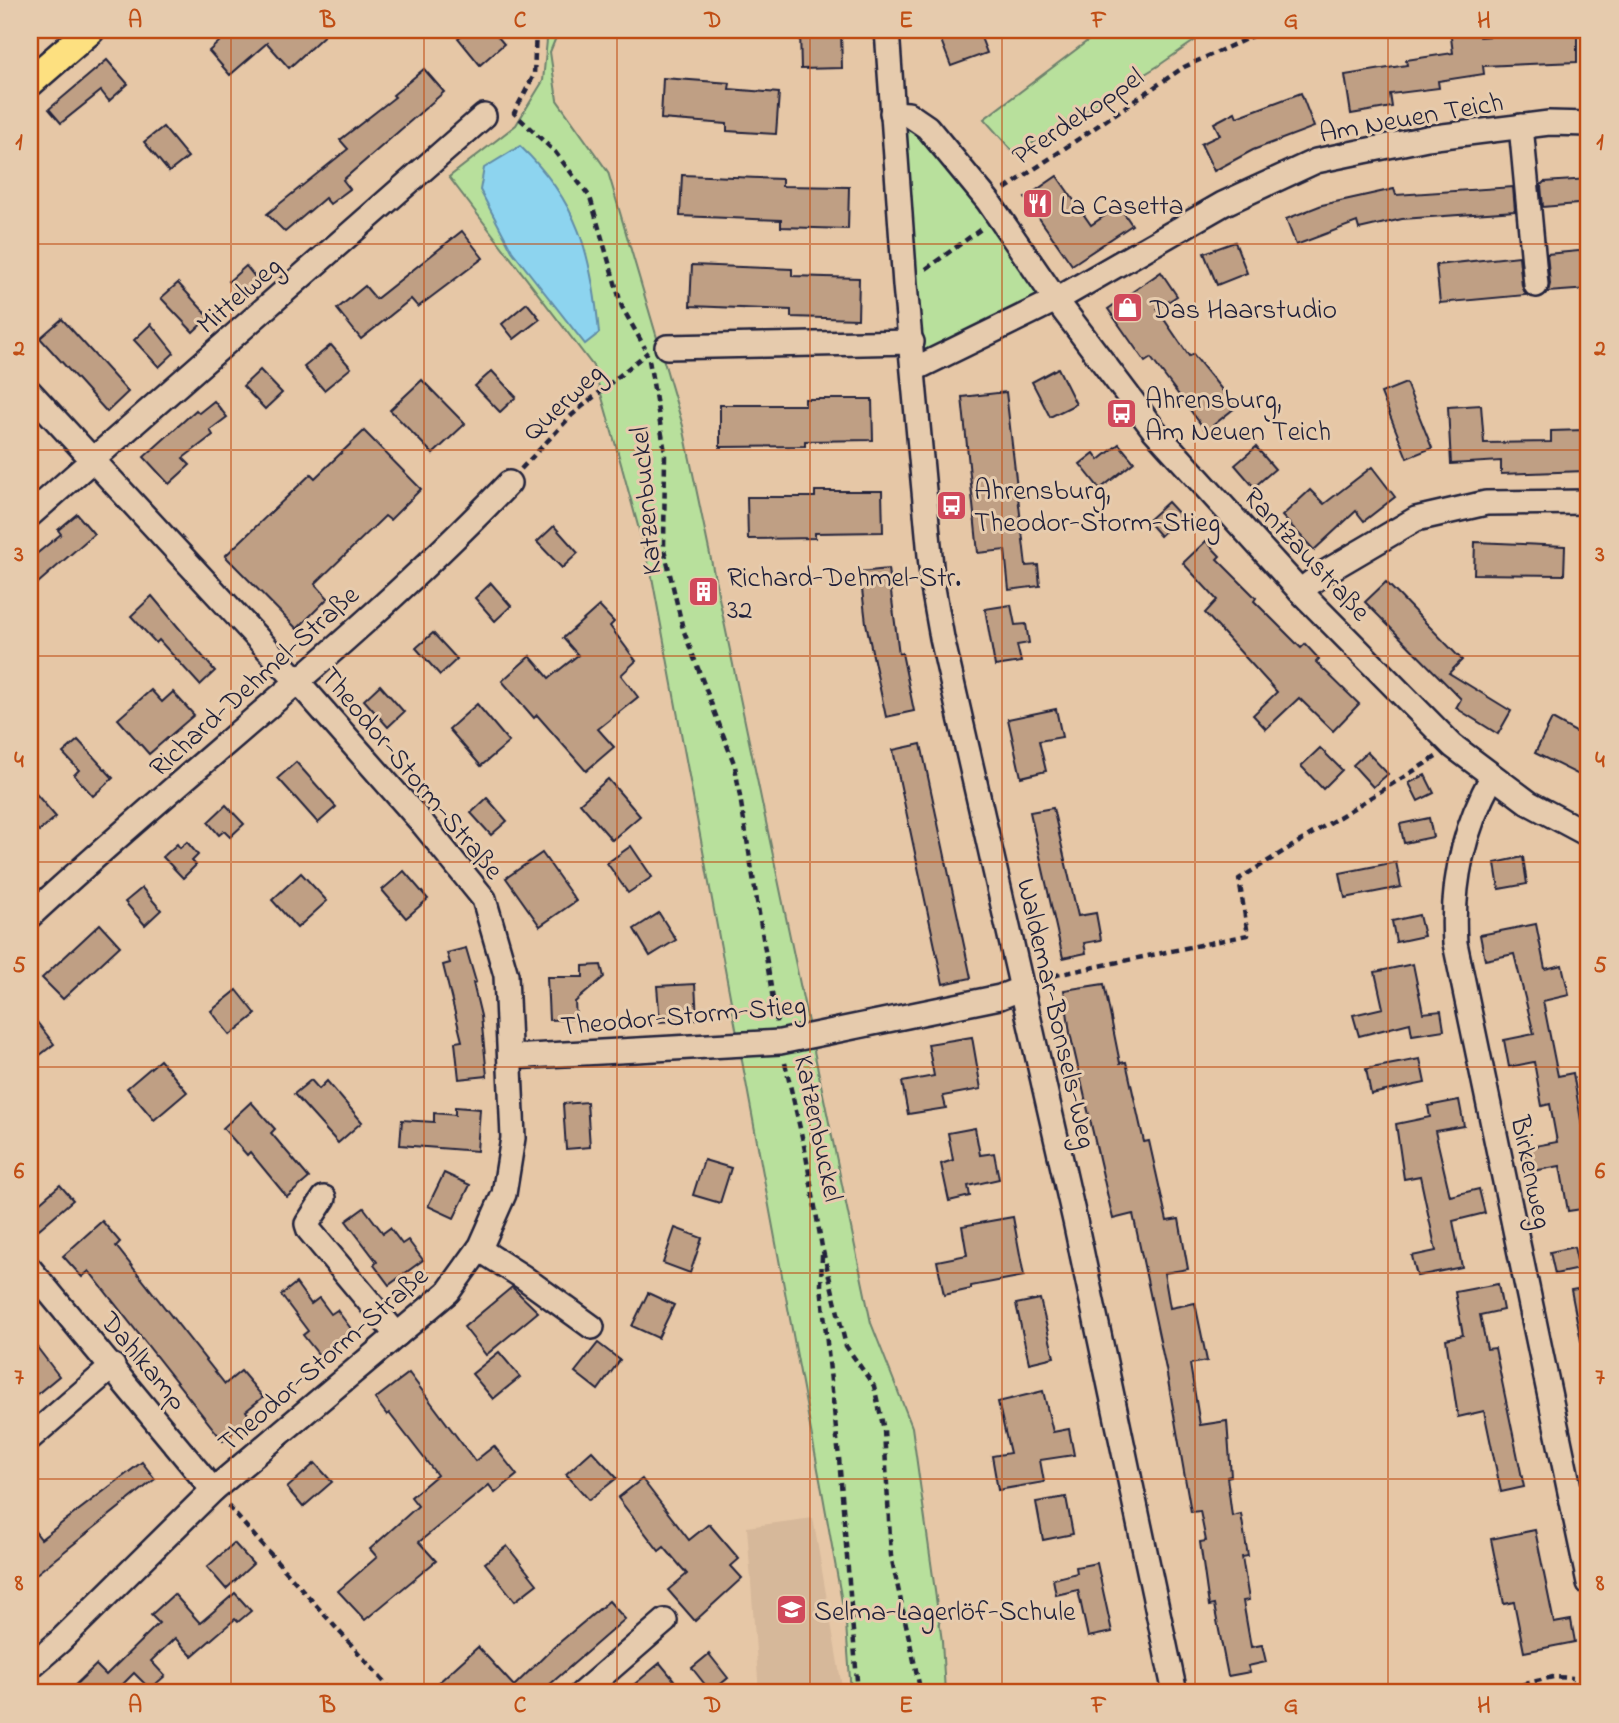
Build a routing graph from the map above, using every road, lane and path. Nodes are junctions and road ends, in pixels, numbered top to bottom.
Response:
1 (90, 30) edge
2 (536, 30) edge
3 (887, 30) edge
4 (1266, 30) edge
5 (30, 82) edge
6 (892, 113) junction
7 (484, 116) dead end
8 (1589, 124) edge
9 (1521, 127) junction
10 (993, 208) junction
11 (905, 285) junction
12 (1536, 285) dead end
13 (1056, 300) junction
14 (912, 342) junction
15 (657, 350) junction
16 (915, 369) junction
17 (30, 392) edge
18 (92, 463) junction
19 (509, 483) joint
20 (1589, 502) edge
21 (30, 514) edge
22 (1300, 591) junction
23 (298, 682) junction
24 (1453, 746) junction
25 (1492, 777) junction
26 (1589, 835) edge
27 (30, 916) edge
28 (1022, 985) junction
29 (780, 1041) junction
30 (512, 1057) junction
31 (324, 1198) dead end
32 (822, 1247) junction
33 (479, 1249) junction
34 (30, 1269) edge
35 (592, 1327) dead end
36 (397, 1335) junction
37 (113, 1366) junction
38 (30, 1438) edge
39 (213, 1490) junction
40 (1589, 1583) edge
41 (666, 1621) dead end
42 (30, 1667) edge
43 (1585, 1688) edge
44 (394, 1693) edge
45 (582, 1693) edge
46 (858, 1693) edge
47 (921, 1693) edge
48 (1175, 1693) edge
49 (1488, 1693) edge

1 - 5 main road
2 - 15 path, Katzenbuckel
3 - 6 street, Waldemar-Bonsels-Weg
4 - 10 path, Pferdekoppel
6 - 10 street, Rantzaustraße
6 - 11 street, Waldemar-Bonsels-Weg
7 - 18 street, Mittelweg
8 - 9 street, Am Neuen Teich
9 - 12 street
9 - 13 street, Am Neuen Teich
10 - 11 path, Pferdekoppel
10 - 13 street, Rantzaustraße
11 - 14 street, Waldemar-Bonsels-Weg
13 - 16 street, Am Neuen Teich
13 - 22 street, Rantzaustraße
14 - 15 street
14 - 16 street, Waldemar-Bonsels-Weg
15 - 19 path, Querweg
15 - 29 path, Katzenbuckel
16 - 28 street, Waldemar-Bonsels-Weg
17 - 18 street, Theodor-Storm-Straße
18 - 21 street, Mittelweg
18 - 23 street, Theodor-Storm-Straße
19 - 23 street, Richard-Dehmel-Straße
20 - 22 street
22 - 24 street, Rantzaustraße
23 - 27 street, Richard-Dehmel-Straße
23 - 30 street, Theodor-Storm-Straße
24 - 25 street, Rantzaustraße
24 - 28 path
25 - 26 street, Rantzaustraße
25 - 40 street, Birkenweg
28 - 29 street, Theodor-Storm-Stieg
28 - 48 street, Waldemar-Bonsels-Weg
29 - 30 street, Theodor-Storm-Stieg
29 - 32 path, Katzenbuckel
30 - 33 street, Theodor-Storm-Straße
31 - 36 street
32 - 46 path, Katzenbuckel
32 - 47 path, Katzenbuckel
33 - 35 street
33 - 36 street, Theodor-Storm-Straße
34 - 37 street, Dahlkamp
36 - 39 street, Theodor-Storm-Straße
37 - 38 street
37 - 39 street, Dahlkamp
39 - 42 street, Theodor-Storm-Straße
39 - 44 path
41 - 45 street
43 - 49 path

